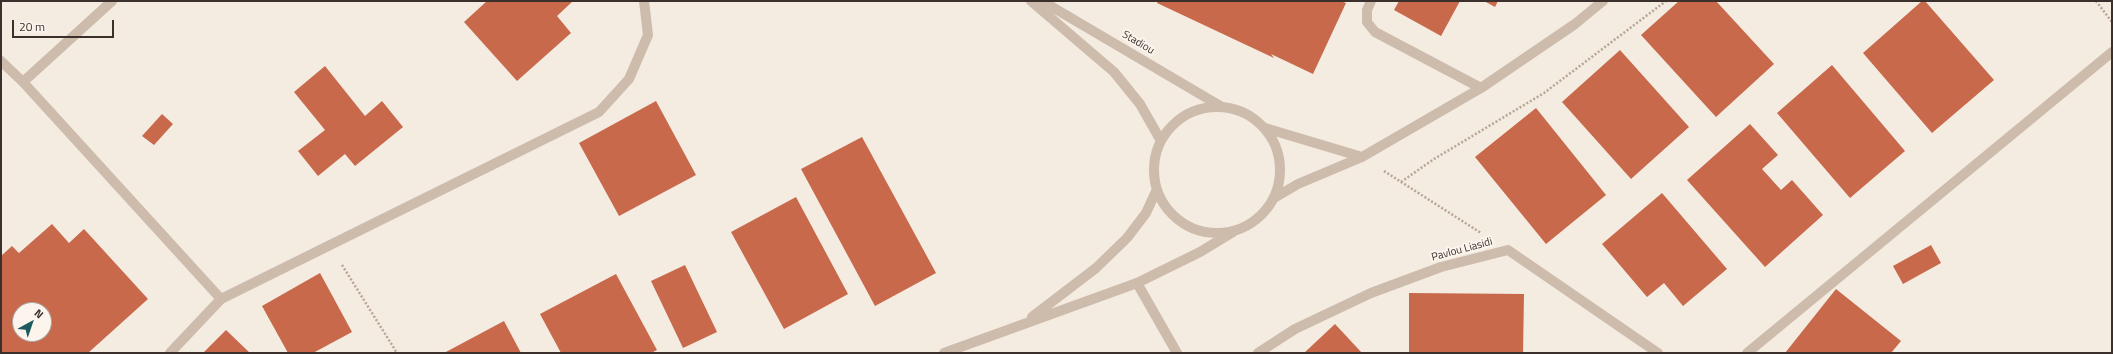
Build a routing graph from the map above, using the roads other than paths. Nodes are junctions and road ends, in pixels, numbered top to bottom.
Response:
1 (112, 1) edge
2 (644, 1) edge
3 (1031, 1) edge
4 (1042, 1) edge
5 (1371, 1) edge
6 (1603, 1) edge
7 (2112, 52) edge
8 (1, 61) edge
9 (23, 82) junction
10 (1480, 88) junction
11 (1222, 107) junction
12 (1265, 128) junction
13 (1161, 141) junction
14 (1362, 157) junction
15 (1157, 189) junction
16 (1274, 198) junction
17 (1237, 230) junction
18 (1137, 283) junction
19 (221, 299) junction
20 (1024, 323) junction
21 (170, 353) edge
22 (944, 353) edge
23 (1176, 353) edge
24 (1258, 353) edge
25 (1658, 353) edge
26 (1747, 353) edge

1 - 9 street
2 - 19 street
3 - 13 street
4 - 11 street, Stadiou
5 - 10 street
6 - 10 street
7 - 26 street
8 - 9 street
9 - 19 street
10 - 14 street
11 - 12 street
11 - 13 street
12 - 14 street
12 - 16 street
13 - 15 street
14 - 16 street
15 - 17 street
15 - 20 street
16 - 17 street
17 - 18 street
18 - 20 street
18 - 23 street
19 - 21 street
20 - 22 street
24 - 25 street, Pavlou Liasidi

